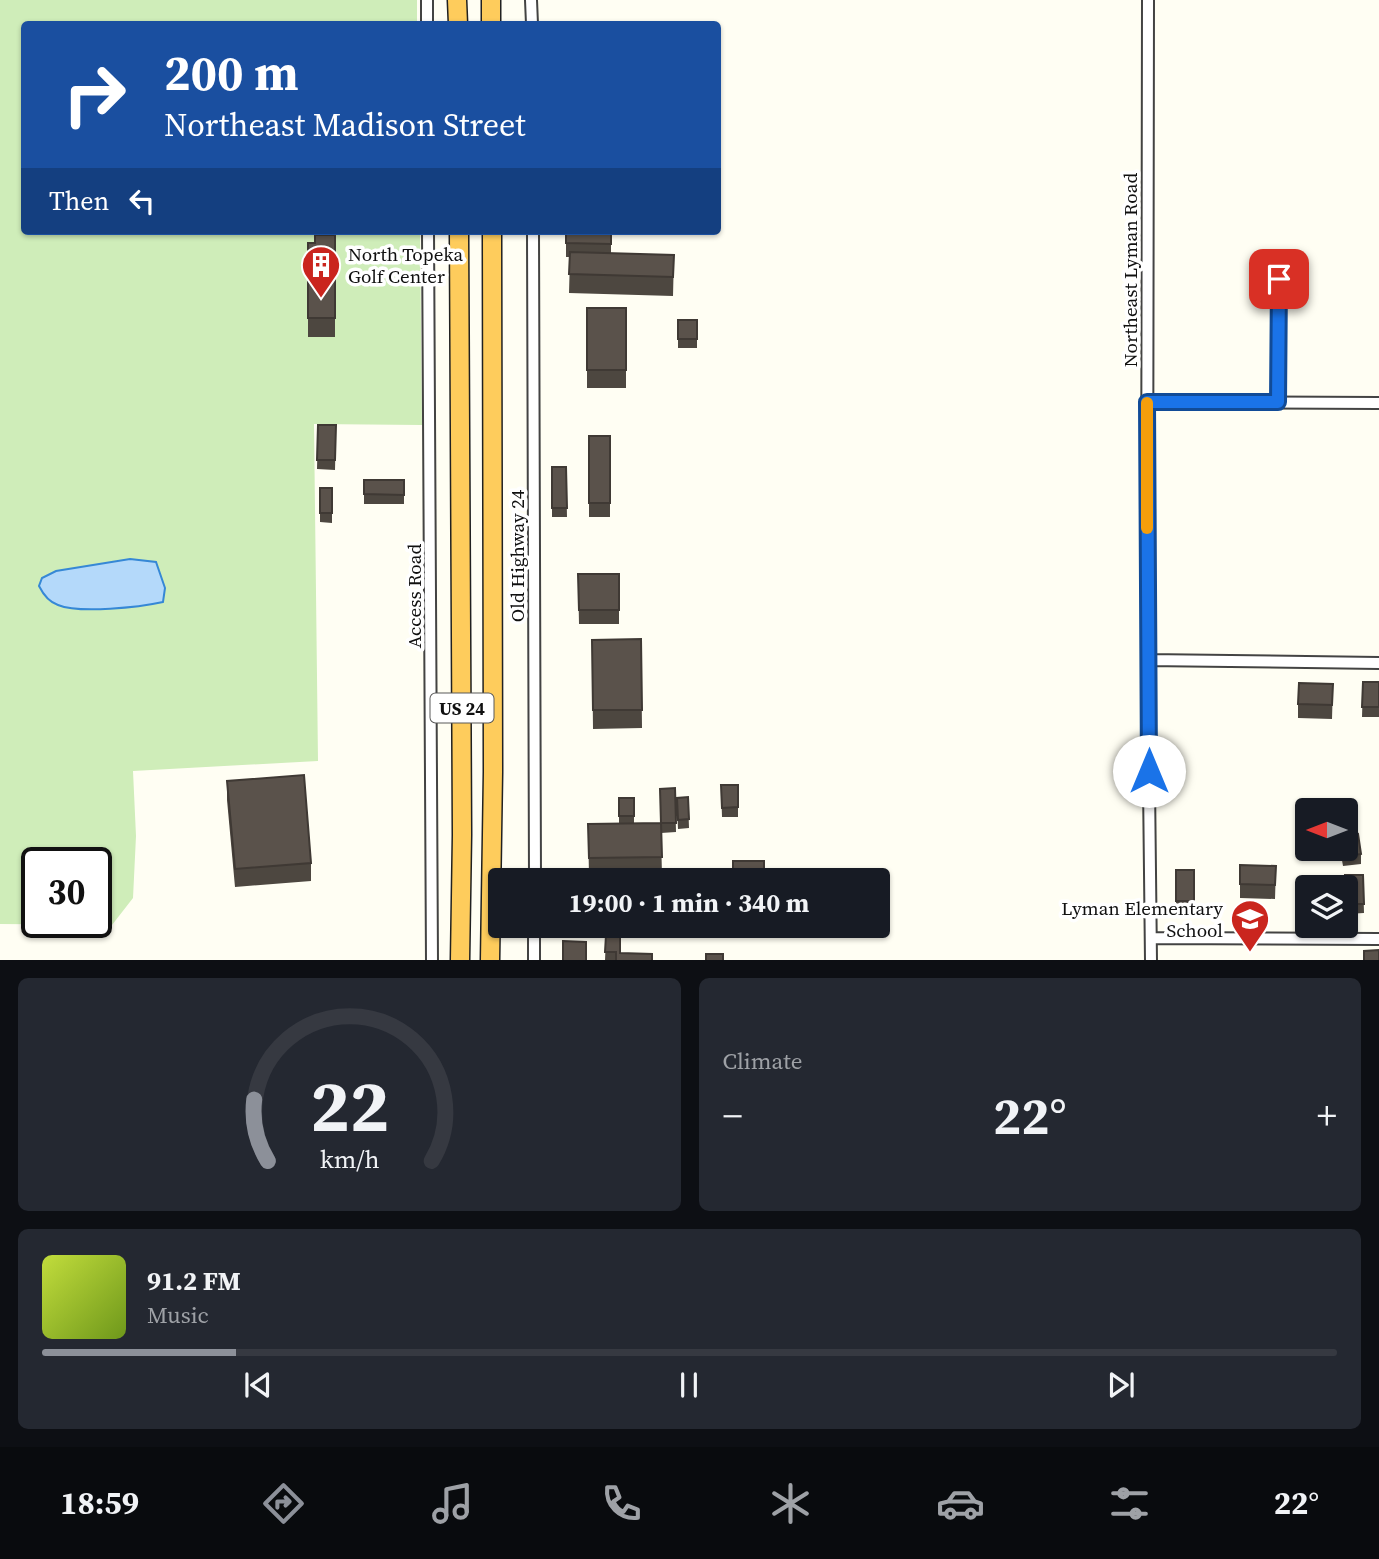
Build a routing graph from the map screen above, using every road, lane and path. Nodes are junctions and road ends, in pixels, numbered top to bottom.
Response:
1 (426, 0) edge
2 (457, 0) edge
3 (491, 0) edge
4 (531, 0) edge
5 (1149, 0) edge
6 (427, 21) edge
7 (457, 21) edge
8 (491, 21) edge
9 (532, 21) edge
10 (428, 235) edge
11 (459, 235) edge
12 (492, 235) edge
13 (533, 235) edge
14 (1279, 279) dead end
15 (1147, 402) junction
16 (1278, 402) junction
17 (1379, 403) edge
18 (1147, 660) junction
19 (1379, 663) edge
20 (535, 868) edge
21 (534, 938) edge
22 (1151, 938) junction
23 (1379, 939) edge
24 (432, 960) edge
25 (460, 960) edge
26 (490, 960) edge
27 (534, 960) edge
28 (1151, 960) edge

1 - 6 street
2 - 7 highway
3 - 8 highway
4 - 9 street
5 - 15 street, Northeast Lyman Road
10 - 24 street, Access Road
11 - 25 highway, US 24
12 - 26 highway, US 24
13 - 20 street, Old Highway 24
14 - 16 street
15 - 16 street
15 - 18 street, Northeast Lyman Road
16 - 17 street
18 - 19 street
18 - 22 street, Northeast Lyman Road
21 - 27 street
22 - 23 street
22 - 28 street, Northeast Lyman Road

